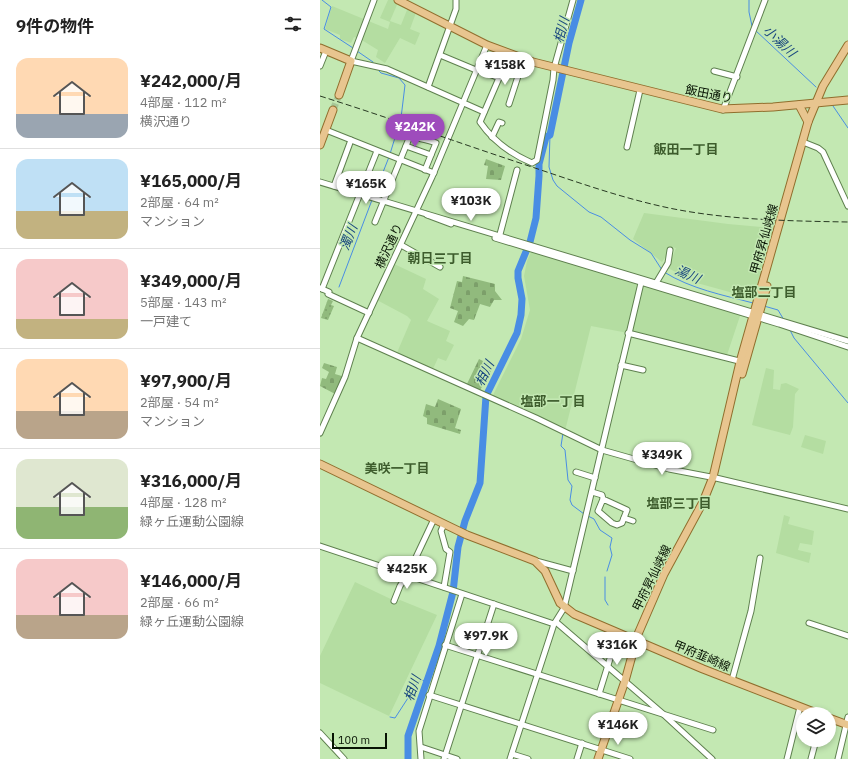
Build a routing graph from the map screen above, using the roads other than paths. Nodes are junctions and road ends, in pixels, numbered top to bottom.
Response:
1 (374, 0) edge
2 (398, 0) edge
3 (456, 0) edge
4 (573, 0) edge
5 (766, 0) edge
6 (450, 27) junction
7 (487, 45) junction
8 (848, 45) edge
9 (323, 49) edge
10 (848, 53) edge
11 (440, 55) junction
12 (517, 57) junction
13 (351, 61) junction
14 (320, 66) edge
15 (555, 68) junction
16 (476, 70) junction
17 (714, 71) dead end
18 (737, 77) junction
19 (428, 87) junction
20 (640, 90) junction
21 (339, 95) tunnel mouth
22 (848, 100) edge
23 (462, 102) junction
24 (818, 103) junction
25 (509, 104) dead end
26 (799, 105) junction
27 (333, 110) tunnel mouth
28 (723, 110) junction
29 (484, 112) junction
30 (808, 122) junction
31 (502, 123) dead end
32 (326, 130) junction
33 (492, 137) junction
34 (351, 140) junction
35 (804, 144) junction
36 (320, 145) edge
37 (406, 146) junction
38 (627, 147) dead end
39 (377, 151) junction
40 (431, 155) junction
41 (400, 160) junction
42 (425, 170) junction
43 (517, 170) dead end
44 (434, 173) junction
45 (320, 182) edge
46 (334, 186) junction
47 (360, 194) junction
48 (383, 201) junction
49 (848, 206) edge
50 (417, 211) junction
51 (375, 222) dead end
52 (499, 238) junction
53 (401, 245) junction
54 (533, 248) junction
55 (670, 250) dead end
56 (440, 267) dead end
57 (641, 283) junction
58 (656, 284) junction
59 (321, 288) edge
60 (758, 310) junction
61 (369, 312) junction
62 (628, 333) junction
63 (357, 338) junction
64 (848, 341) edge
65 (848, 347) edge
66 (743, 362) junction
67 (621, 365) junction
68 (643, 370) dead end
69 (320, 433) edge
70 (602, 450) junction
71 (320, 464) edge
72 (576, 472) dead end
73 (595, 478) junction
74 (714, 478) junction
75 (592, 492) junction
76 (614, 496) dead end
77 (603, 499) junction
78 (611, 503) junction
79 (848, 509) edge
80 (624, 518) junction
81 (434, 519) junction
82 (633, 521) dead end
83 (444, 524) junction
84 (320, 546) edge
85 (760, 558) dead end
86 (535, 561) junction
87 (573, 570) junction
88 (406, 575) junction
89 (445, 587) junction
90 (462, 594) junction
91 (394, 601) dead end
92 (494, 604) junction
93 (564, 608) junction
94 (555, 623) junction
95 (809, 623) dead end
96 (618, 633) junction
97 (848, 636) edge
98 (638, 641) junction
99 (445, 645) junction
100 (478, 655) junction
101 (608, 666) junction
102 (538, 674) junction
103 (732, 680) junction
104 (625, 682) junction
105 (599, 694) junction
106 (429, 696) junction
107 (618, 700) junction
108 (461, 705) junction
109 (800, 707) edge
110 (662, 714) junction
111 (848, 717) edge
112 (836, 721) edge
113 (522, 724) junction
114 (796, 724) edge
115 (847, 725) edge
116 (713, 730) dead end
117 (320, 733) edge
118 (582, 743) junction
119 (421, 747) junction
120 (814, 747) edge
121 (601, 750) junction
122 (511, 756) edge
123 (445, 757) edge
124 (344, 759) edge
125 (421, 759) edge
126 (456, 759) edge
127 (528, 759) edge
128 (577, 759) edge
129 (598, 759) edge
130 (630, 759) edge
131 (712, 759) edge
132 (788, 759) edge
133 (811, 759) edge
134 (838, 759) edge

1 - 13 street
2 - 6 main road
3 - 6 street
4 - 15 street
5 - 18 street
6 - 7 main road
6 - 11 street
7 - 12 main road
7 - 16 street, 横沢通り
8 - 24 main road, 甲府昇仙峡線
9 - 13 main road
9 - 14 street
10 - 24 main road, 甲府昇仙峡線
11 - 16 street
11 - 19 street
12 - 15 main road
12 - 25 street
13 - 19 street
13 - 21 main road
15 - 20 main road, 飯田通り
15 - 33 street
16 - 23 street, 横沢通り
16 - 29 street
17 - 18 street
18 - 28 street
19 - 23 street
20 - 28 main road, 飯田通り
20 - 38 street
22 - 24 main road, 飯田通り
23 - 29 street
23 - 44 street, 横沢通り
24 - 26 main road, 飯田通り
24 - 30 main road, 甲府昇仙峡線
24 - 35 main road, 甲府昇仙峡線
26 - 28 main road, 飯田通り
26 - 30 main road
27 - 32 main road
29 - 33 street
30 - 35 main road, 甲府昇仙峡線
31 - 33 street
32 - 34 street
32 - 36 main road
34 - 39 street
34 - 46 street
35 - 49 street
35 - 60 main road, 甲府昇仙峡線
37 - 40 street
37 - 40 street
37 - 41 street
39 - 41 street
39 - 47 street
40 - 42 street
41 - 42 street
41 - 48 street
42 - 44 street
43 - 52 street
44 - 50 street, 横沢通り
45 - 46 street
46 - 47 street
47 - 48 street
47 - 59 street
48 - 50 street
48 - 51 street
50 - 52 street
50 - 53 street, 横沢通り
52 - 54 street
53 - 56 street
53 - 61 street, 横沢通り
54 - 57 street
54 - 58 street
55 - 58 street
57 - 60 street
57 - 62 street
58 - 60 street
59 - 61 street
60 - 64 street
60 - 65 street
60 - 66 main road, 甲府昇仙峡線
61 - 63 street, 横沢通り
62 - 66 street
62 - 67 street
63 - 69 street, 横沢通り
63 - 70 street
66 - 74 main road, 甲府昇仙峡線
67 - 68 street
67 - 70 street
70 - 73 street
70 - 74 street
71 - 81 main road
72 - 73 street
73 - 75 street
74 - 79 street
74 - 98 main road, 甲府昇仙峡線
75 - 77 street
75 - 87 street
76 - 78 street
77 - 78 street
77 - 80 street
78 - 80 street
80 - 82 street
81 - 83 main road
81 - 88 street
83 - 86 main road
83 - 89 street
84 - 88 street
85 - 103 street
86 - 87 street
86 - 93 main road
87 - 93 street
88 - 89 street
88 - 91 street
89 - 90 street
90 - 92 street
90 - 99 street
92 - 94 street
92 - 100 street
93 - 94 street
93 - 96 main road, 甲府韮崎線
94 - 101 street
94 - 102 street
95 - 97 street
96 - 98 main road, 甲府韮崎線
96 - 101 street
98 - 103 main road, 甲府韮崎線
98 - 104 main road, 甲府昇仙峡線
99 - 100 street
99 - 106 street
100 - 102 street
100 - 108 street
101 - 104 street
101 - 105 street
102 - 105 street
102 - 113 street
103 - 109 main road, 甲府韮崎線
104 - 107 main road, 甲府昇仙峡線
104 - 110 street
105 - 107 street
106 - 108 street
106 - 119 street
107 - 110 street
107 - 121 main road, 甲府昇仙峡線
108 - 113 street
108 - 123 street
110 - 116 street
110 - 131 street
111 - 115 street
112 - 115 main road
113 - 118 street
113 - 122 street
114 - 132 street
115 - 134 street
117 - 124 street
118 - 121 street
118 - 128 street
119 - 123 street
119 - 125 street
120 - 133 street
121 - 129 main road, 甲府昇仙峡線
121 - 130 street
122 - 127 street
123 - 126 street

